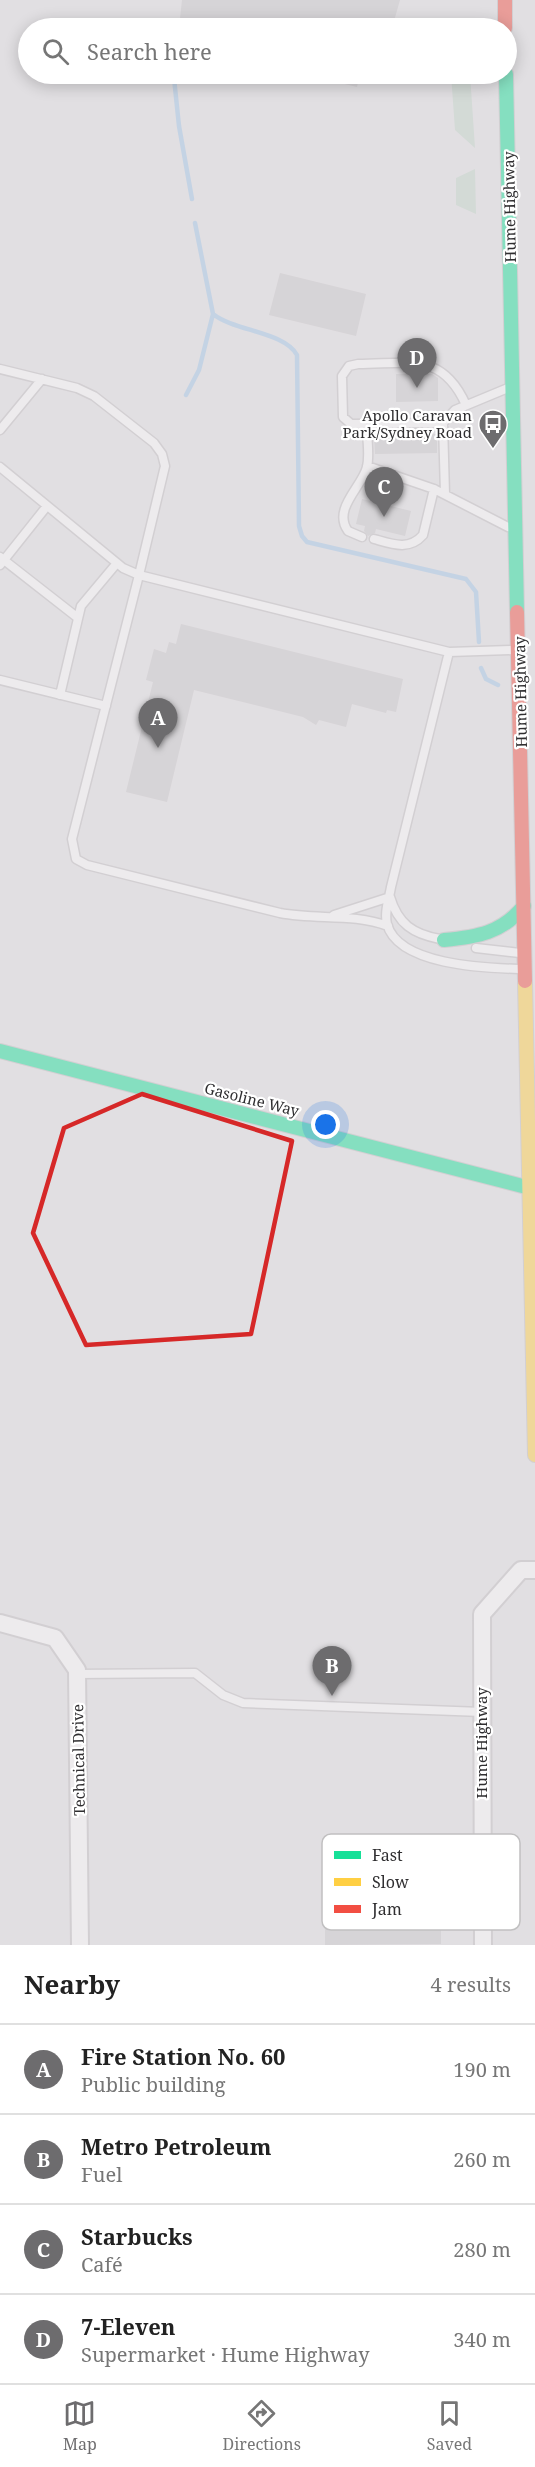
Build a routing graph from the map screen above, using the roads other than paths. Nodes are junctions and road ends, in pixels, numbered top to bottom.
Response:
1 (505, 0) edge
2 (506, 18) edge
3 (507, 84) edge
4 (0, 369) edge
5 (42, 379) junction
6 (513, 386) junction
7 (466, 405) junction
8 (443, 423) junction
9 (366, 424) junction
10 (0, 430) edge
11 (368, 466) junction
12 (0, 467) edge
13 (434, 489) junction
14 (445, 494) junction
15 (47, 506) junction
16 (517, 531) junction
17 (362, 537) dead end
18 (374, 539) dead end
19 (1, 561) edge
20 (117, 563) junction
21 (139, 575) junction
22 (78, 618) junction
23 (519, 650) junction
24 (449, 652) junction
25 (0, 680) edge
26 (60, 695) junction
27 (106, 706) junction
28 (390, 897) junction
29 (524, 906) junction
30 (322, 918) junction
31 (388, 926) junction
32 (444, 940) junction
33 (530, 961) edge
34 (0, 1052) edge
35 (530, 1188) junction
36 (535, 1455) edge
37 (535, 1570) edge
38 (0, 1623) edge
39 (77, 1674) junction
40 (482, 1712) junction
41 (483, 1834) edge
42 (483, 1930) edge
43 (80, 1945) edge
44 (483, 1945) edge

1 - 2 main road
3 - 6 main road, Hume Highway
4 - 5 lane
5 - 10 lane
5 - 21 lane
6 - 7 lane
6 - 16 main road, Hume Highway
7 - 8 lane
7 - 9 lane
8 - 9 lane
8 - 14 lane
9 - 11 lane
11 - 13 lane
11 - 17 lane
12 - 15 lane
13 - 14 lane
13 - 18 lane
14 - 16 lane
15 - 19 lane
15 - 20 lane
16 - 23 main road, Hume Highway
19 - 22 lane
20 - 21 lane
20 - 22 lane
21 - 24 lane
21 - 27 lane
22 - 26 lane
23 - 24 lane
23 - 29 main road, Hume Highway
24 - 28 lane
25 - 26 lane
26 - 27 lane
27 - 30 lane
28 - 30 lane
28 - 31 lane
28 - 32 lane
29 - 32 main road
29 - 33 main road, Hume Highway
30 - 31 lane
31 - 33 lane
32 - 33 lane
33 - 35 main road, Hume Highway
34 - 35 main road, Gasoline Way
35 - 36 main road, Hume Highway
37 - 40 street, Hume Highway
38 - 39 street, Technical Drive
39 - 40 lane
39 - 43 street, Technical Drive
40 - 41 street, Hume Highway
42 - 44 street, Hume Highway

